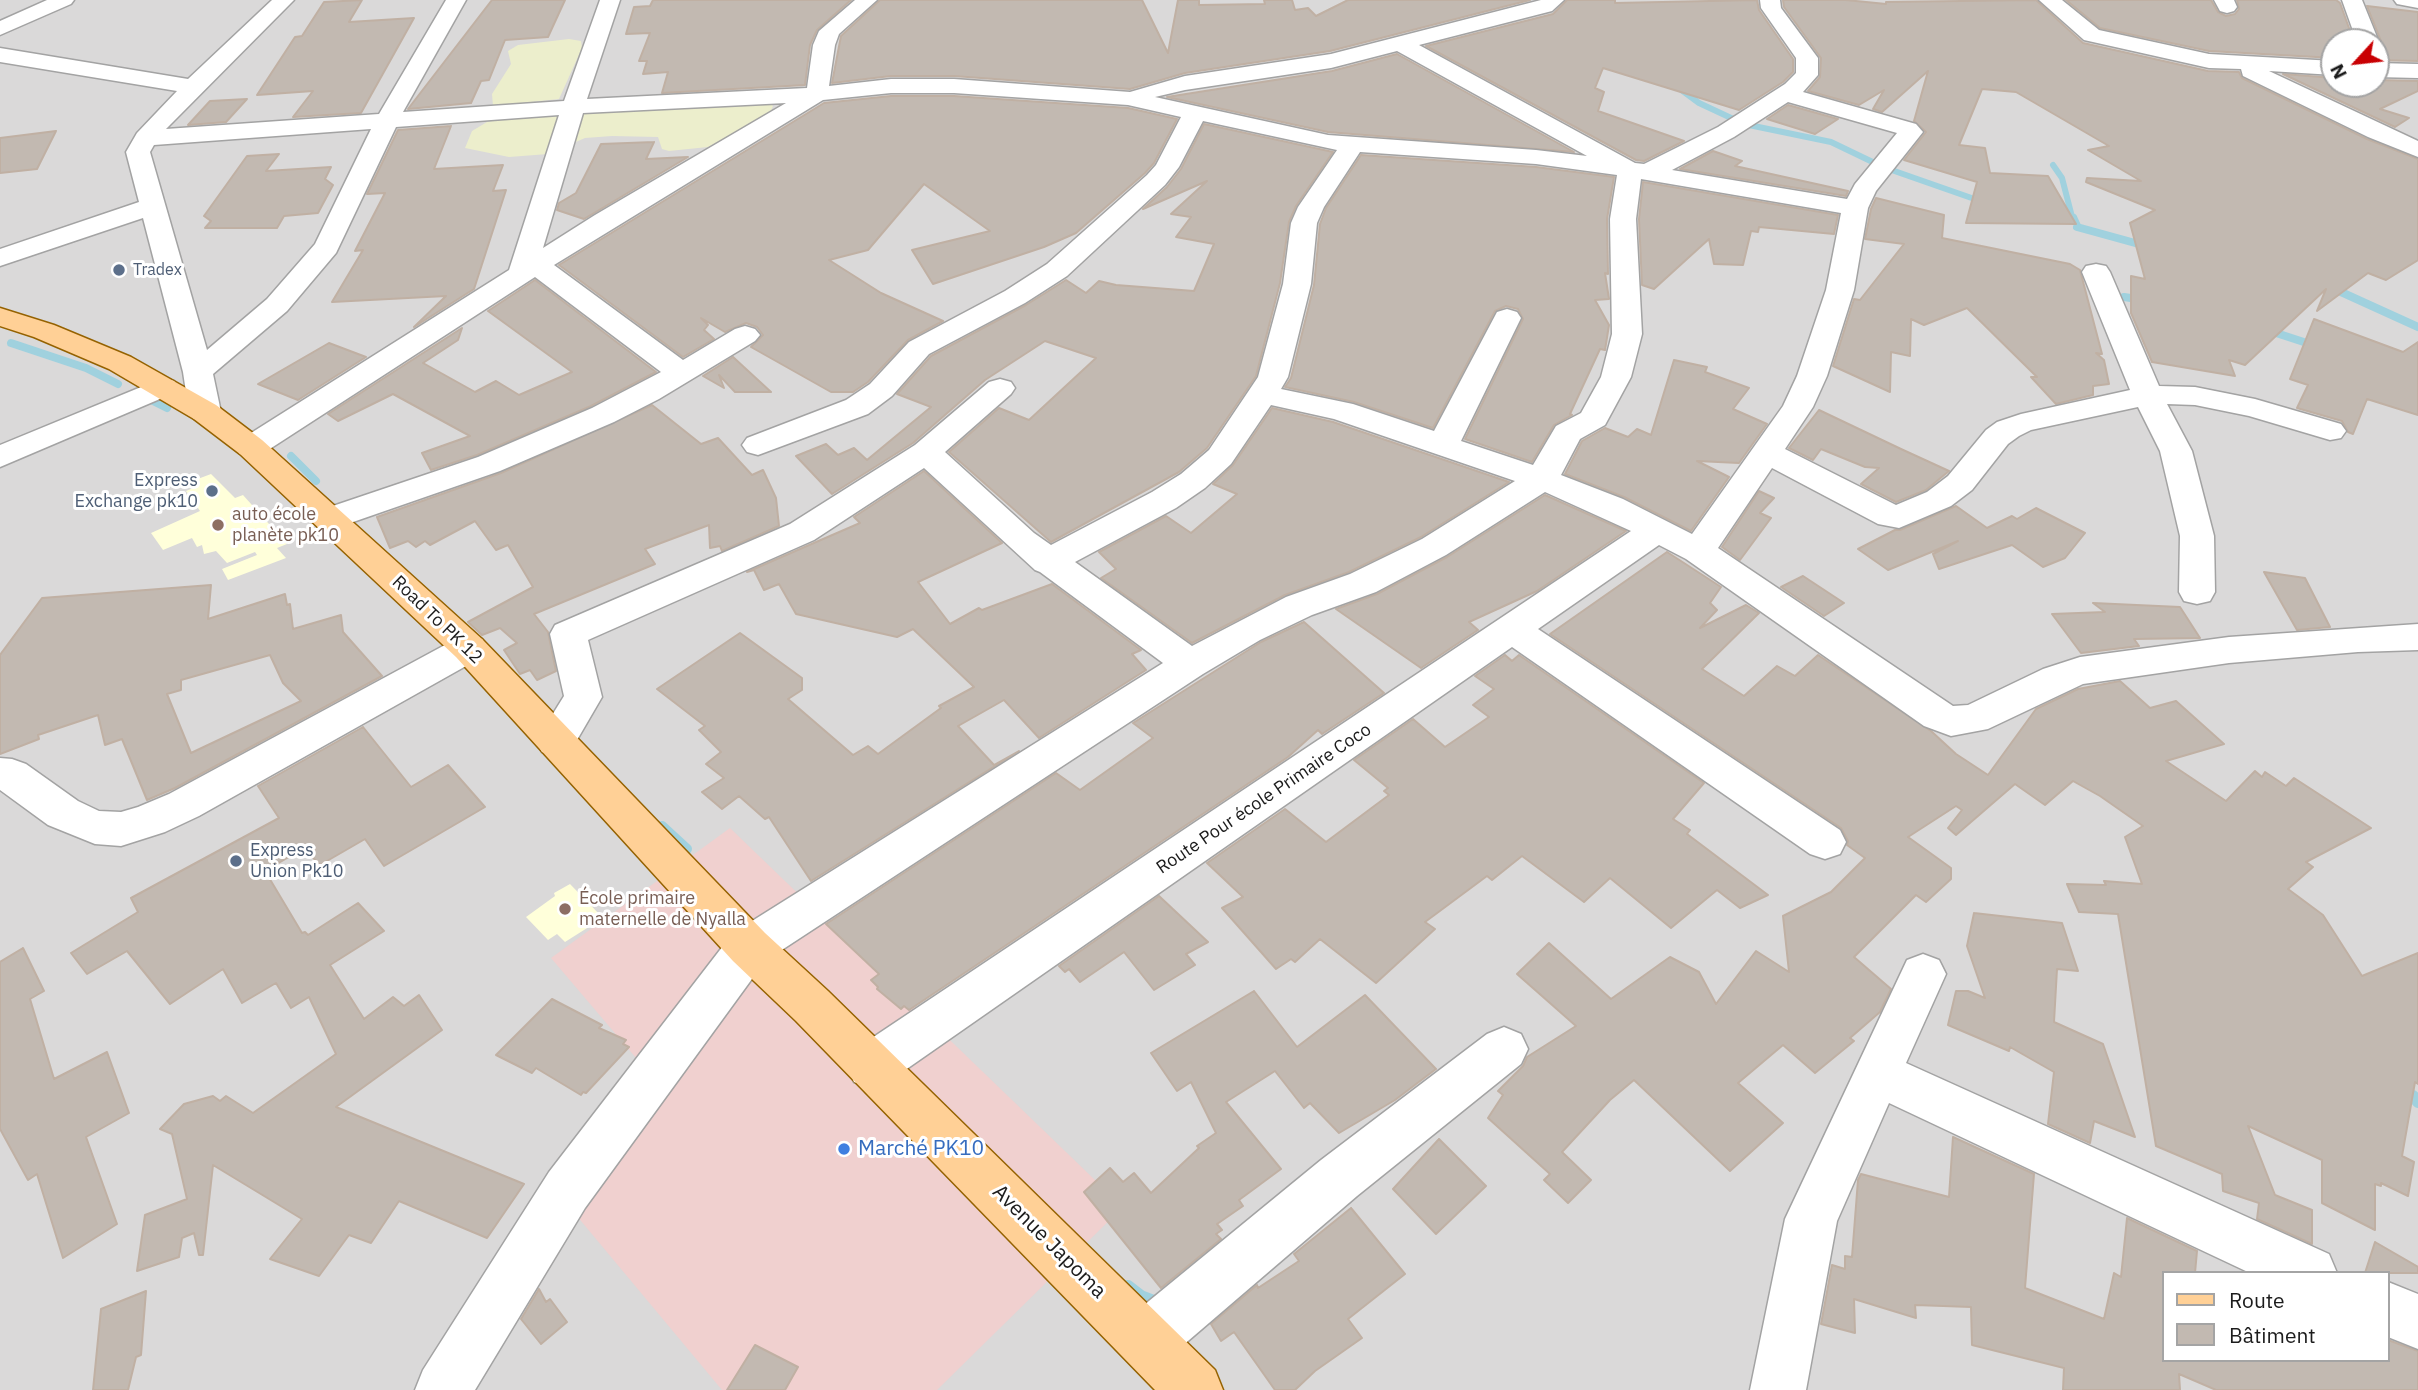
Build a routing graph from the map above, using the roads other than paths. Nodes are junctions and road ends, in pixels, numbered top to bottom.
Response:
1 (64, 0) edge
2 (284, 0) edge
3 (456, 0) edge
4 (610, 0) edge
5 (867, 0) edge
6 (1554, 0) edge
7 (1770, 0) edge
8 (2049, 0) edge
9 (2352, 0) edge
10 (2404, 0) edge
11 (2418, 2) edge
12 (2363, 28) edge
13 (0, 29) edge
14 (1401, 44) junction
15 (0, 55) edge
16 (32, 60) junction
17 (2237, 64) junction
18 (2320, 67) edge
19 (2390, 69) edge
20 (2418, 71) edge
21 (0, 79) edge
22 (193, 87) junction
23 (817, 94) junction
24 (1785, 94) junction
25 (1128, 98) junction
26 (573, 107) junction
27 (1199, 112) junction
28 (387, 120) junction
29 (145, 138) junction
30 (1352, 145) junction
31 (2418, 149) edge
32 (1635, 171) junction
33 (153, 206) junction
34 (1855, 208) junction
35 (0, 258) edge
36 (529, 268) junction
37 (2096, 272) dead end
38 (0, 317) edge
39 (1507, 318) dead end
40 (745, 335) dead end
41 (198, 372) junction
42 (682, 373) junction
43 (163, 387) junction
44 (1000, 388) dead end
45 (1262, 394) junction
46 (2148, 396) junction
47 (205, 412) junction
48 (2330, 431) dead end
49 (758, 445) dead end
50 (1442, 446) junction
51 (251, 447) junction
52 (926, 452) junction
53 (1766, 452) junction
54 (0, 457) edge
55 (1542, 479) junction
56 (330, 519) junction
57 (1657, 530) junction
58 (1698, 551) junction
59 (1047, 562) junction
60 (2197, 592) dead end
61 (1513, 630) junction
62 (2418, 637) edge
63 (468, 648) junction
64 (1190, 664) junction
65 (556, 741) junction
66 (0, 774) edge
67 (1825, 842) dead end
68 (749, 947) junction
69 (1923, 974) dead end
70 (812, 1006) joint
71 (1504, 1049) dead end
72 (871, 1066) junction
73 (1878, 1074) junction
74 (2306, 1271) edge
75 (2390, 1310) edge
76 (2418, 1322) edge
77 (1147, 1339) junction
78 (443, 1390) edge
79 (1195, 1390) edge
80 (1778, 1390) edge

1 - 13 street
2 - 22 street
3 - 28 street
4 - 26 street
5 - 23 street
6 - 14 street
7 - 24 street
8 - 17 street
9 - 12 street
10 - 11 street
14 - 25 street
14 - 32 street
15 - 16 street
16 - 21 street
16 - 22 street
17 - 18 street
17 - 31 street
19 - 20 street
22 - 29 street
23 - 25 street
23 - 26 street
23 - 36 street
24 - 32 street
24 - 34 street
25 - 27 street
26 - 28 street
26 - 36 street
27 - 30 street
27 - 49 street
28 - 29 street
28 - 41 street
29 - 33 street
30 - 32 street
30 - 45 street
32 - 34 street
32 - 55 street
33 - 35 street
33 - 41 street
34 - 53 street
36 - 42 street
36 - 51 street
37 - 46 street
38 - 43 main road, Road To PK 12
39 - 50 street
40 - 42 street
41 - 47 street
42 - 56 street
43 - 47 main road, Road To PK 12
43 - 54 street
44 - 52 street
45 - 50 street
45 - 59 street
46 - 48 street
46 - 53 street
46 - 60 street
47 - 51 main road, Road To PK 12
50 - 55 street
51 - 56 main road, Road To PK 12
52 - 59 street
52 - 65 street
53 - 58 street
55 - 57 street
55 - 64 street
56 - 63 main road, Road To PK 12
57 - 58 street
57 - 61 street, Route Pour école Primaire Coco
58 - 62 street
59 - 64 street
61 - 67 street
61 - 72 street, Route Pour école Primaire Coco
63 - 65 main road, Road To PK 12
63 - 66 street
64 - 68 street
65 - 68 main road, Road To PK 12
68 - 70 main road, Road To PK 12
68 - 78 street
69 - 73 street
70 - 72 main road, Avenue Japoma
71 - 77 street
72 - 77 main road, Avenue Japoma
73 - 74 street
73 - 80 street
75 - 76 street
77 - 79 main road, Avenue Japoma

